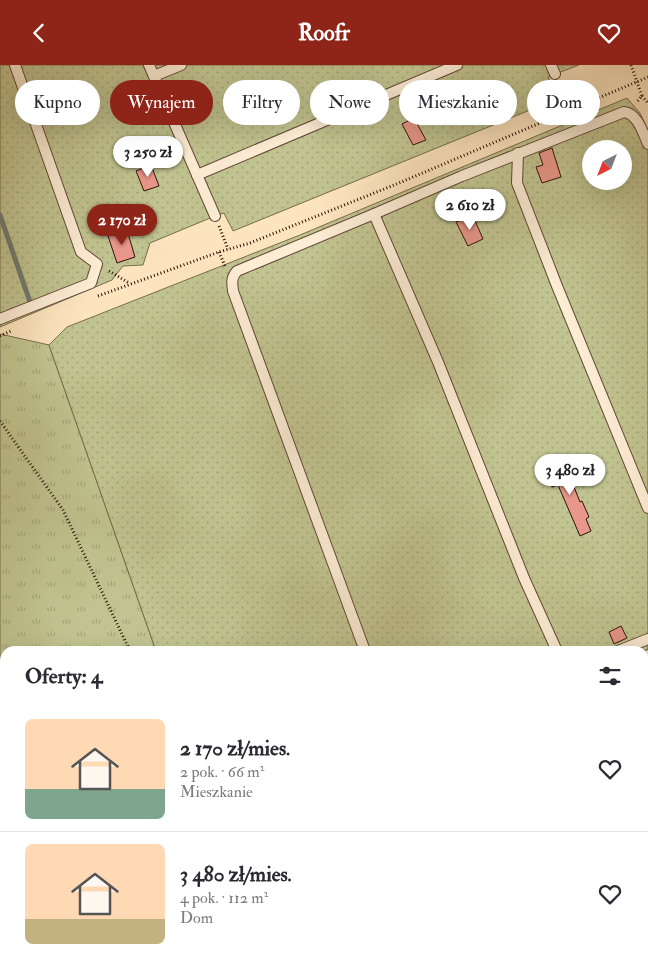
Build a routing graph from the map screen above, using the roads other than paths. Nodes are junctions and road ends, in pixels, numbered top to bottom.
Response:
1 (15, 65) edge
2 (149, 65) edge
3 (181, 65) edge
4 (457, 65) edge
5 (154, 76) junction
6 (648, 144) edge
7 (518, 153) junction
8 (197, 175) junction
9 (374, 214) junction
10 (215, 216) road end
11 (0, 319) edge
12 (648, 508) edge
13 (648, 639) edge
14 (363, 646) edge
15 (555, 646) edge
16 (630, 646) edge

1 - 11 lane
2 - 5 lane
3 - 5 lane
4 - 8 lane
5 - 8 lane
6 - 7 lane
7 - 9 lane
7 - 12 lane
8 - 10 lane
9 - 14 lane
9 - 15 lane
13 - 16 lane

